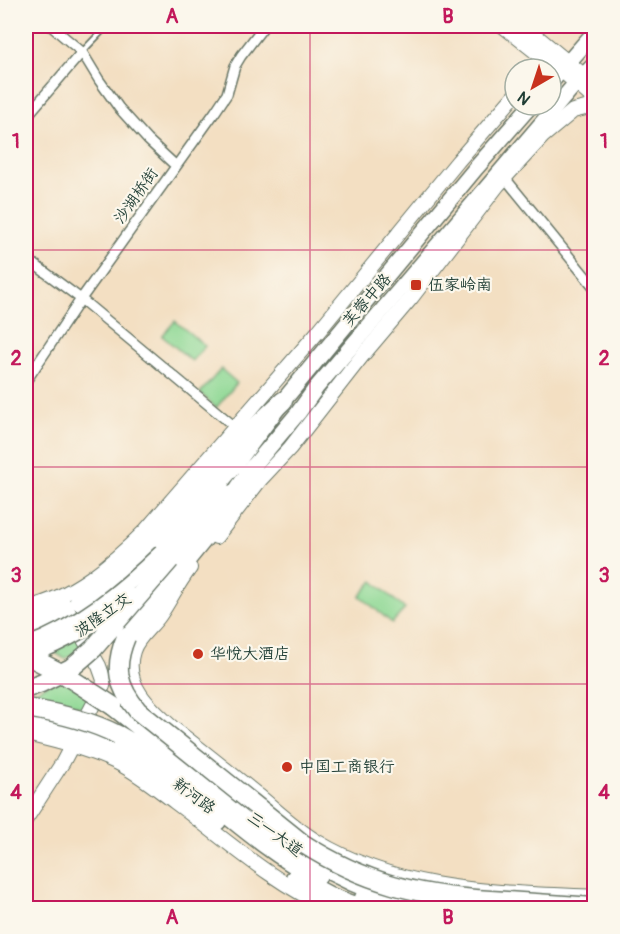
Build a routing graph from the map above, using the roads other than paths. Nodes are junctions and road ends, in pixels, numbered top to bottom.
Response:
1 (51, 26) edge
2 (107, 26) edge
3 (264, 26) edge
4 (503, 26) edge
5 (524, 26) edge
6 (594, 33) edge
7 (82, 52) junction
8 (542, 57) edge
9 (544, 57) edge
10 (563, 68) edge
11 (563, 72) edge
12 (587, 77) edge
13 (594, 99) edge
14 (594, 106) edge
15 (503, 109) edge
16 (26, 117) edge
17 (521, 117) edge
18 (176, 166) junction
19 (505, 178) junction
20 (26, 258) edge
21 (594, 286) edge
22 (81, 300) junction
23 (26, 381) edge
24 (283, 400) junction
25 (235, 427) junction
26 (253, 468) junction
27 (213, 527) junction
28 (166, 556) junction
29 (182, 579) junction
30 (79, 601) dead end
31 (60, 604) junction
32 (26, 608) edge
33 (26, 621) edge
34 (26, 646) edge
35 (26, 655) edge
36 (131, 674) junction
37 (104, 680) junction
38 (26, 689) edge
39 (26, 708) edge
40 (26, 723) edge
41 (50, 729) junction
42 (26, 734) edge
43 (74, 739) junction
44 (26, 819) edge
45 (302, 843) junction
46 (287, 873) junction
47 (326, 875) junction
48 (405, 888) junction
49 (594, 897) edge
50 (365, 898) edge
51 (594, 907) edge
52 (330, 909) edge
53 (379, 909) edge
54 (397, 909) edge
55 (464, 909) edge

1 - 7 street
2 - 7 lane
3 - 18 street, 沙湖桥街
4 - 8 street
5 - 9 street
6 - 10 main road
7 - 16 street
7 - 18 street
11 - 12 street
12 - 13 street
12 - 26 main road, 芙蓉中路
14 - 19 street
15 - 25 street
17 - 24 main road, 芙蓉中路
18 - 22 street, 沙湖桥街
19 - 21 street
19 - 29 street
20 - 22 street
22 - 23 street, 沙湖桥街
22 - 25 street
24 - 28 main road, 芙蓉中路
24 - 30 highway
25 - 31 street
26 - 27 highway
26 - 28 main road, 芙蓉中路
27 - 29 main road
27 - 45 highway, bridge
28 - 34 main road, 波隆立交, bridge
28 - 35 main road, 波隆立交, bridge
28 - 38 highway, bridge
29 - 36 street
31 - 32 street
31 - 33 highway
31 - 35 highway
31 - 37 street
35 - 47 highway, 三一大道, bridge
36 - 37 street
36 - 49 street
37 - 43 street
39 - 41 highway
39 - 47 highway, 三一大道, bridge
40 - 41 highway
41 - 43 highway
42 - 43 street, 新河路
43 - 44 street
43 - 46 highway
43 - 52 street, 新河路
45 - 47 highway, bridge
45 - 48 highway, bridge
46 - 47 highway
46 - 50 highway
47 - 50 highway, 三一大道
48 - 50 highway, bridge
48 - 51 highway, bridge
50 - 53 highway
50 - 54 highway, 三一大道
50 - 55 highway, 三一大道

